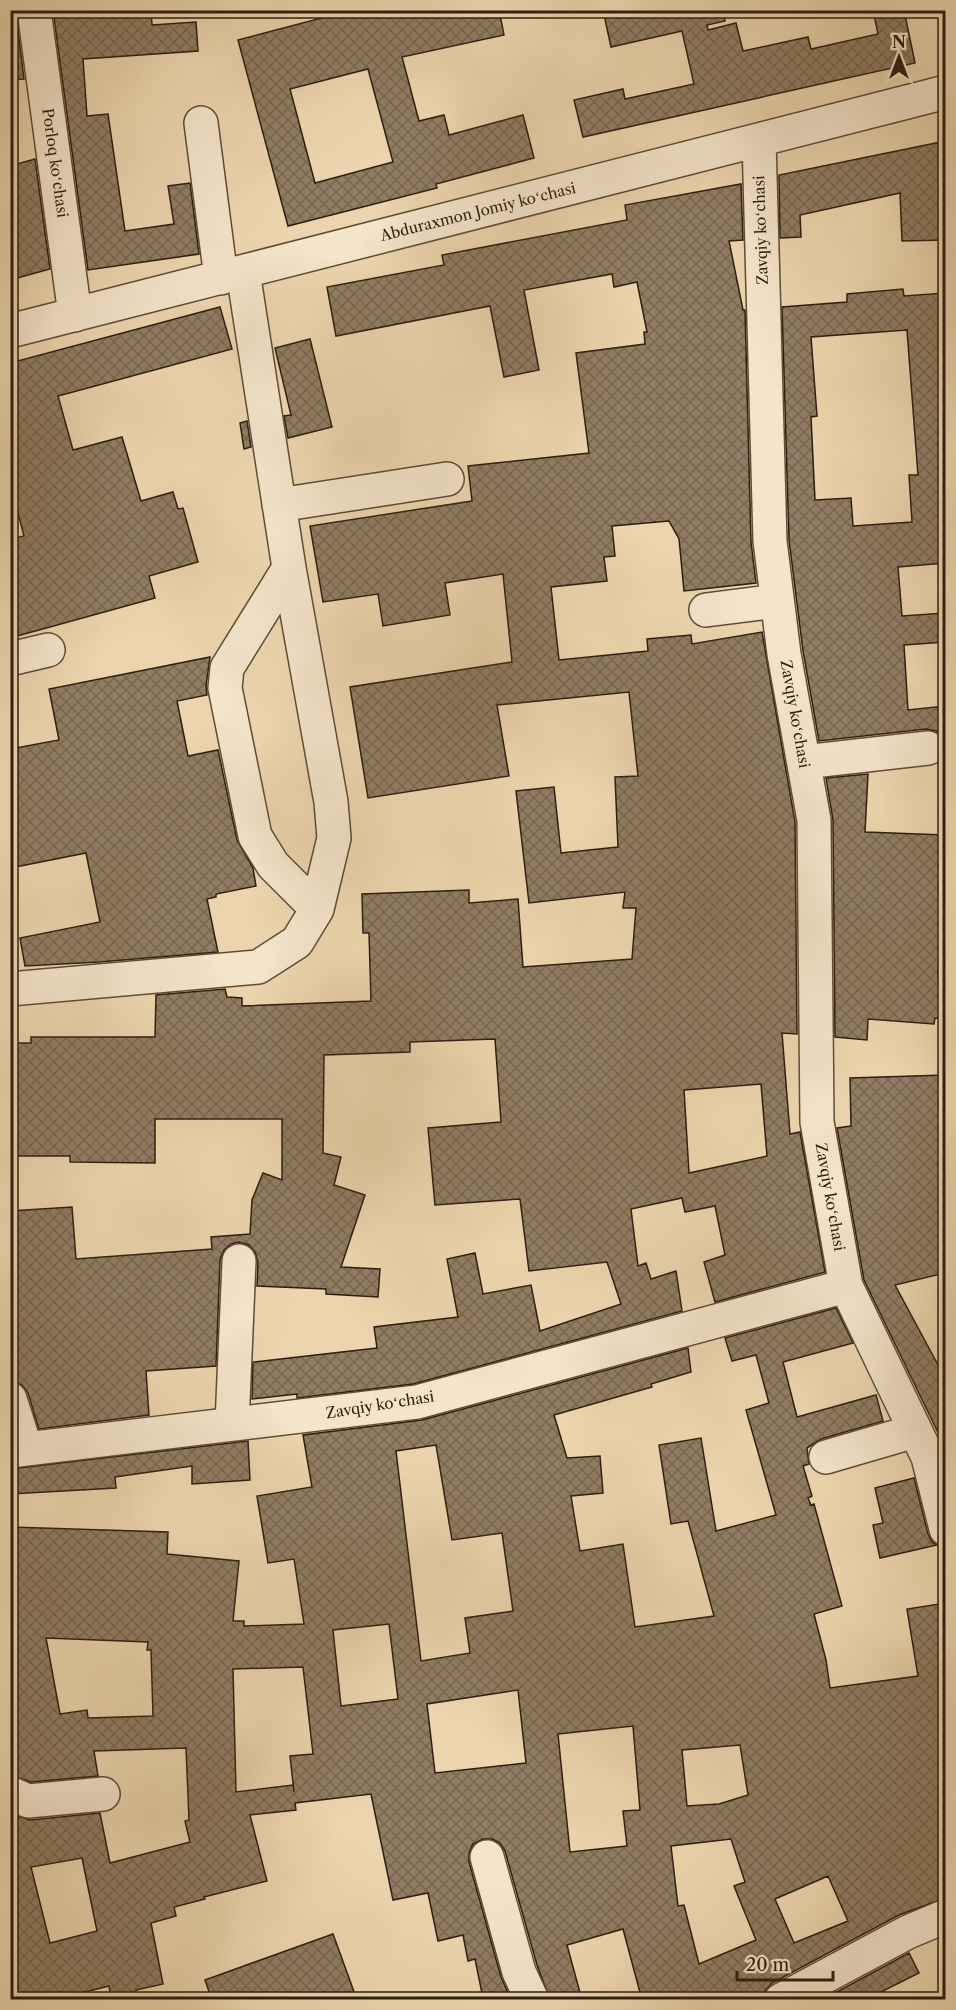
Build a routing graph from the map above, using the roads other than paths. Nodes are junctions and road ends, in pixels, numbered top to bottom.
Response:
1 (34, 10) edge
2 (945, 92) edge
3 (201, 123) dead end
4 (759, 140) junction
5 (232, 275) junction
6 (75, 315) junction
7 (10, 331) edge
8 (447, 479) dead end
9 (279, 505) junction
10 (289, 568) junction
11 (777, 601) junction
12 (706, 610) dead end
13 (48, 650) dead end
14 (10, 659) edge
15 (928, 748) dead end
16 (804, 762) junction
17 (316, 909) junction
18 (10, 989) edge
19 (239, 1261) dead end
20 (846, 1286) junction
21 (10, 1399) edge
22 (232, 1424) junction
23 (930, 1445) edge
24 (18, 1450) edge
25 (826, 1457) dead end
26 (945, 1529) edge
27 (10, 1793) edge
28 (103, 1794) dead end
29 (488, 1857) dead end
30 (945, 1916) edge
31 (532, 2000) edge
32 (781, 2000) edge

1 - 6 street, Porloq koʻchasi
2 - 4 street, Abduraxmon Jomiy koʻchasi
3 - 5 street
4 - 5 street, Abduraxmon Jomiy koʻchasi
4 - 11 street, Zavqiy koʻchasi
5 - 6 street, Abduraxmon Jomiy koʻchasi
5 - 9 street
6 - 7 street, Abduraxmon Jomiy koʻchasi
8 - 9 street
9 - 10 street
10 - 17 street
10 - 17 street
11 - 12 street
11 - 16 street, Zavqiy koʻchasi
13 - 14 street
15 - 16 street
16 - 20 street, Zavqiy koʻchasi
17 - 18 street
19 - 22 street
20 - 22 street, Zavqiy koʻchasi
20 - 23 street, Zavqiy koʻchasi
21 - 24 street
22 - 24 street, Zavqiy koʻchasi
23 - 25 street
23 - 26 street, Zavqiy koʻchasi
27 - 28 street
29 - 31 street
30 - 32 street

